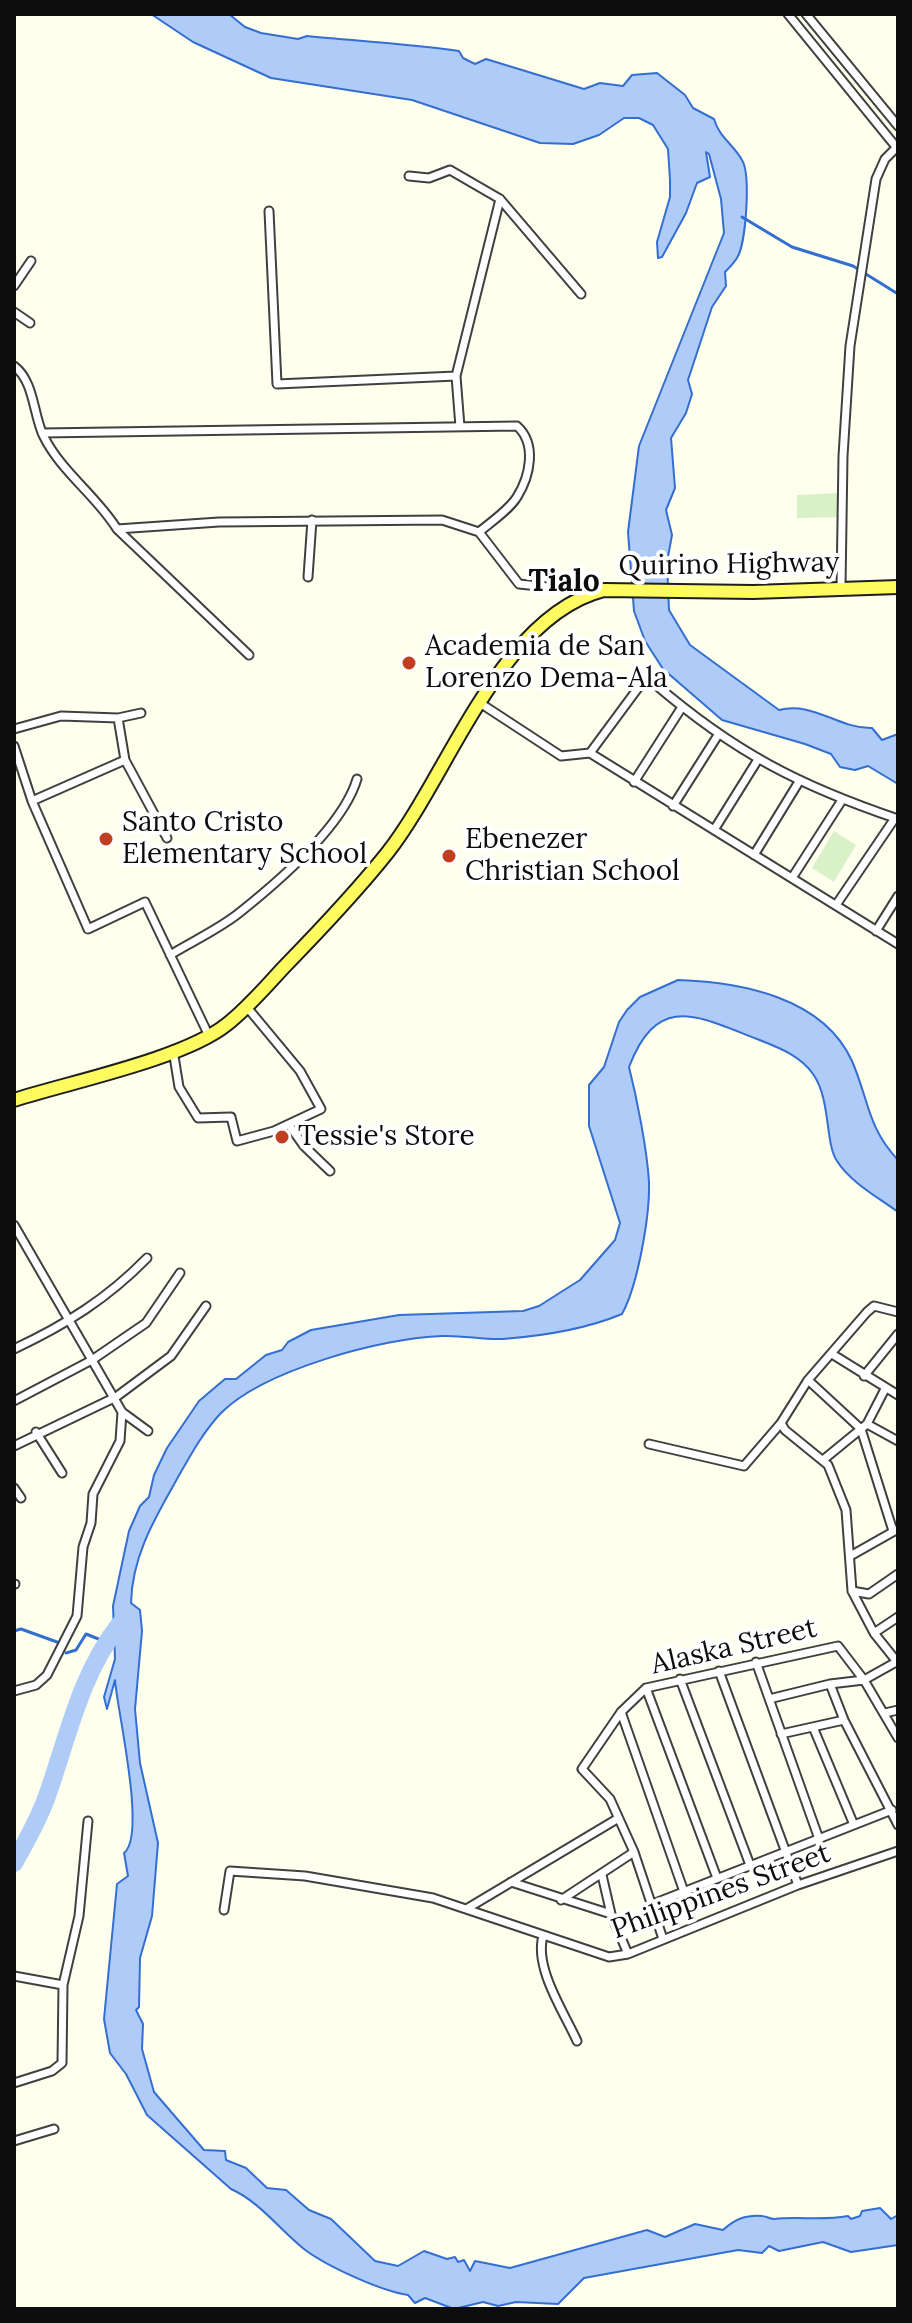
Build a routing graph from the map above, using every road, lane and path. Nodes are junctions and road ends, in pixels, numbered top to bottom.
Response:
1 (788, 14) edge
2 (806, 14) edge
3 (898, 126) edge
4 (897, 148) edge
5 (409, 176) dead end
6 (500, 199) junction
7 (269, 211) dead end
8 (31, 261) dead end
9 (14, 286) edge
10 (581, 294) dead end
11 (14, 312) edge
12 (30, 323) dead end
13 (14, 366) edge
14 (456, 376) junction
15 (460, 427) junction
16 (42, 433) junction
17 (312, 520) junction
18 (117, 529) junction
19 (479, 532) junction
20 (308, 577) dead end
21 (841, 587) junction
22 (898, 587) edge
23 (584, 595) junction
24 (249, 655) dead end
25 (480, 703) junction
26 (682, 707) junction
27 (141, 713) dead end
28 (118, 718) junction
29 (14, 729) edge
30 (718, 735) junction
31 (14, 746) edge
32 (590, 753) junction
33 (125, 760) junction
34 (757, 761) junction
35 (357, 779) dead end
36 (800, 780) junction
37 (634, 782) junction
38 (842, 800) junction
39 (32, 801) junction
40 (673, 806) junction
41 (897, 818) edge
42 (714, 830) junction
43 (167, 838) dead end
44 (754, 855) junction
45 (792, 878) junction
46 (898, 896) edge
47 (836, 905) junction
48 (876, 931) junction
49 (898, 944) edge
50 (170, 955) junction
51 (246, 1006) junction
52 (209, 1036) junction
53 (173, 1050) junction
54 (14, 1100) edge
55 (289, 1125) junction
56 (330, 1171) dead end
57 (14, 1225) edge
58 (147, 1258) dead end
59 (180, 1273) dead end
60 (206, 1306) dead end
61 (898, 1312) edge
62 (69, 1322) junction
63 (898, 1334) edge
64 (14, 1349) edge
65 (887, 1349) junction
66 (832, 1354) junction
67 (898, 1354) edge
68 (92, 1360) junction
69 (864, 1376) junction
70 (808, 1380) junction
71 (885, 1389) junction
72 (898, 1395) edge
73 (116, 1397) junction
74 (14, 1401) edge
75 (122, 1412) junction
76 (781, 1423) junction
77 (864, 1426) junction
78 (148, 1431) dead end
79 (36, 1432) junction
80 (898, 1441) edge
81 (649, 1444) dead end
82 (14, 1446) edge
83 (823, 1460) junction
84 (62, 1473) dead end
85 (14, 1488) edge
86 (21, 1498) dead end
87 (896, 1530) edge
88 (852, 1555) junction
89 (898, 1574) edge
90 (852, 1591) junction
91 (898, 1617) edge
92 (874, 1633) junction
93 (756, 1662) junction
94 (897, 1662) edge
95 (719, 1671) junction
96 (680, 1679) junction
97 (864, 1680) junction
98 (830, 1684) junction
99 (646, 1688) junction
100 (14, 1691) edge
101 (769, 1699) junction
102 (898, 1710) edge
103 (621, 1712) junction
104 (885, 1713) junction
105 (844, 1720) junction
106 (813, 1727) junction
107 (781, 1734) junction
108 (898, 1738) edge
109 (892, 1810) junction
110 (617, 1819) junction
111 (88, 1821) dead end
112 (854, 1825) junction
113 (898, 1825) edge
114 (819, 1839) junction
115 (898, 1851) edge
116 (634, 1852) junction
117 (785, 1852) junction
118 (750, 1865) junction
119 (602, 1875) junction
120 (717, 1878) junction
121 (511, 1882) junction
122 (798, 1885) junction
123 (683, 1889) junction
124 (561, 1900) junction
125 (650, 1905) junction
126 (468, 1908) junction
127 (224, 1910) dead end
128 (611, 1914) junction
129 (543, 1936) junction
130 (663, 1939) junction
131 (628, 1954) junction
132 (14, 1976) edge
133 (63, 1985) junction
134 (577, 2041) dead end
135 (14, 2083) edge
136 (54, 2129) dead end
137 (14, 2141) edge

1 - 4 street
2 - 3 street
4 - 21 street
5 - 6 street
6 - 10 street
6 - 14 street
7 - 14 street
8 - 9 street
11 - 12 street
13 - 16 street
14 - 15 street
15 - 16 street
15 - 19 street
16 - 18 street
17 - 18 street
17 - 19 street
17 - 20 street
18 - 24 street
19 - 23 street
21 - 22 main road, Quirino Highway
21 - 23 main road, Quirino Highway
23 - 25 main road, Quirino Highway
25 - 32 street
25 - 51 main road, Quirino Highway
26 - 30 street
26 - 32 street
26 - 37 street
27 - 28 street
28 - 29 street
28 - 33 street
30 - 34 street
30 - 40 street
31 - 39 street
32 - 37 street
33 - 39 street
33 - 43 street
34 - 36 street
34 - 42 street
35 - 50 street
36 - 38 street
36 - 44 street
37 - 40 street
38 - 41 street
38 - 45 street
39 - 50 street
40 - 42 street
41 - 47 street
42 - 44 street
44 - 45 street
45 - 47 street
46 - 48 street
47 - 48 street
48 - 49 street
50 - 52 street
51 - 52 main road, Quirino Highway
51 - 55 street
52 - 53 main road, Quirino Highway
53 - 54 main road, Quirino Highway
53 - 55 street
55 - 56 street
57 - 62 street
58 - 62 street
59 - 68 street
60 - 73 street
61 - 66 street
62 - 64 street
62 - 68 street
63 - 65 street
65 - 67 street
65 - 69 street
66 - 69 street
66 - 70 street
68 - 73 street
68 - 74 street
69 - 71 street
70 - 76 street
70 - 77 street
71 - 72 street
71 - 77 street
73 - 75 street
73 - 79 street
75 - 78 street
75 - 100 street
76 - 81 street
76 - 83 street
77 - 80 street
77 - 83 street
77 - 87 street
79 - 82 street
79 - 84 street
83 - 88 street
85 - 86 street
87 - 88 street
88 - 90 street
89 - 90 street
90 - 92 street
91 - 92 street
92 - 94 street
93 - 95 street, Alaska Street
93 - 97 street, Alaska Street
93 - 101 street
94 - 97 street
95 - 96 street, Alaska Street
95 - 117 street
96 - 99 street, Alaska Street
96 - 118 street
97 - 98 street
97 - 104 street
98 - 101 street
98 - 105 street
99 - 103 street, Alaska Street
99 - 120 street
101 - 107 street
102 - 104 street
103 - 110 street, Alaska Street
103 - 123 street
104 - 108 street
105 - 106 street
105 - 109 street
106 - 107 street
106 - 112 street
107 - 114 street
109 - 112 street
109 - 113 street
110 - 116 street
110 - 121 street
111 - 133 street
112 - 114 street
114 - 117 street
115 - 122 street, Philippines Street
116 - 119 street
116 - 125 street
117 - 118 street
117 - 122 street
118 - 120 street
119 - 124 street
119 - 128 street
120 - 123 street
121 - 124 street
121 - 126 street
122 - 130 street, Philippines Street
123 - 125 street
124 - 128 street
125 - 130 street
126 - 127 street, Philippines Street
126 - 129 street, Philippines Street
128 - 131 street
129 - 131 street, Philippines Street
129 - 134 street
130 - 131 street, Philippines Street
132 - 133 street
133 - 135 street
136 - 137 street

